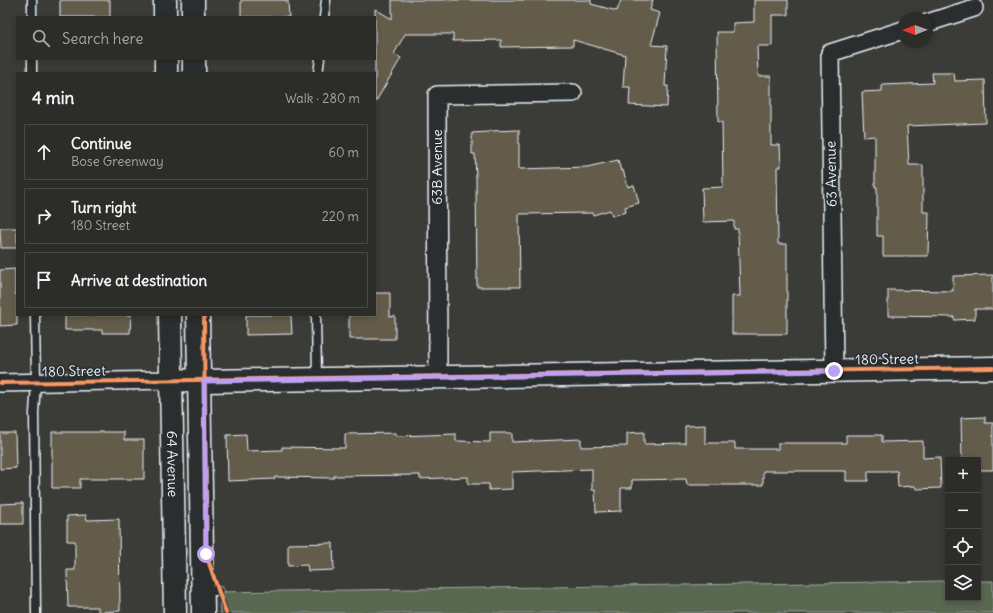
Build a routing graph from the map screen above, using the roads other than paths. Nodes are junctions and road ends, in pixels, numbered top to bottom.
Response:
1 (32, 0) edge
2 (165, 0) edge
3 (193, 0) edge
4 (326, 0) edge
5 (974, 8) dead end
6 (32, 16) edge
7 (165, 16) edge
8 (193, 16) edge
9 (324, 16) edge
10 (933, 21) edge
11 (897, 32) edge
12 (32, 60) edge
13 (166, 60) edge
14 (194, 60) edge
15 (320, 60) edge
16 (32, 72) edge
17 (166, 72) edge
18 (194, 72) edge
19 (318, 72) edge
20 (573, 93) dead end
21 (35, 316) edge
22 (170, 316) edge
23 (198, 316) edge
24 (316, 316) edge
25 (993, 368) edge
26 (834, 371) junction
27 (438, 377) junction
28 (317, 379) junction
29 (171, 380) junction
30 (202, 381) junction
31 (36, 382) junction
32 (0, 383) edge
33 (36, 613) edge
34 (175, 613) edge
35 (203, 613) edge

1 - 6 lane
2 - 7 street
3 - 8 street
4 - 9 lane
5 - 10 street
11 - 26 street, 63 Avenue
12 - 16 lane
13 - 17 street
14 - 18 street
15 - 19 lane
20 - 27 street, 63B Avenue
21 - 31 lane
22 - 29 street, 64 Avenue
23 - 30 street, 64 Avenue
24 - 28 lane
25 - 26 street, 180 Street
26 - 27 street, 180 Street
27 - 28 street, 180 Street
28 - 30 street, 180 Street
29 - 30 street, 180 Street
29 - 31 street, 180 Street
29 - 34 street, 64 Avenue
30 - 35 street, 64 Avenue
31 - 32 street, 180 Street
31 - 33 lane

